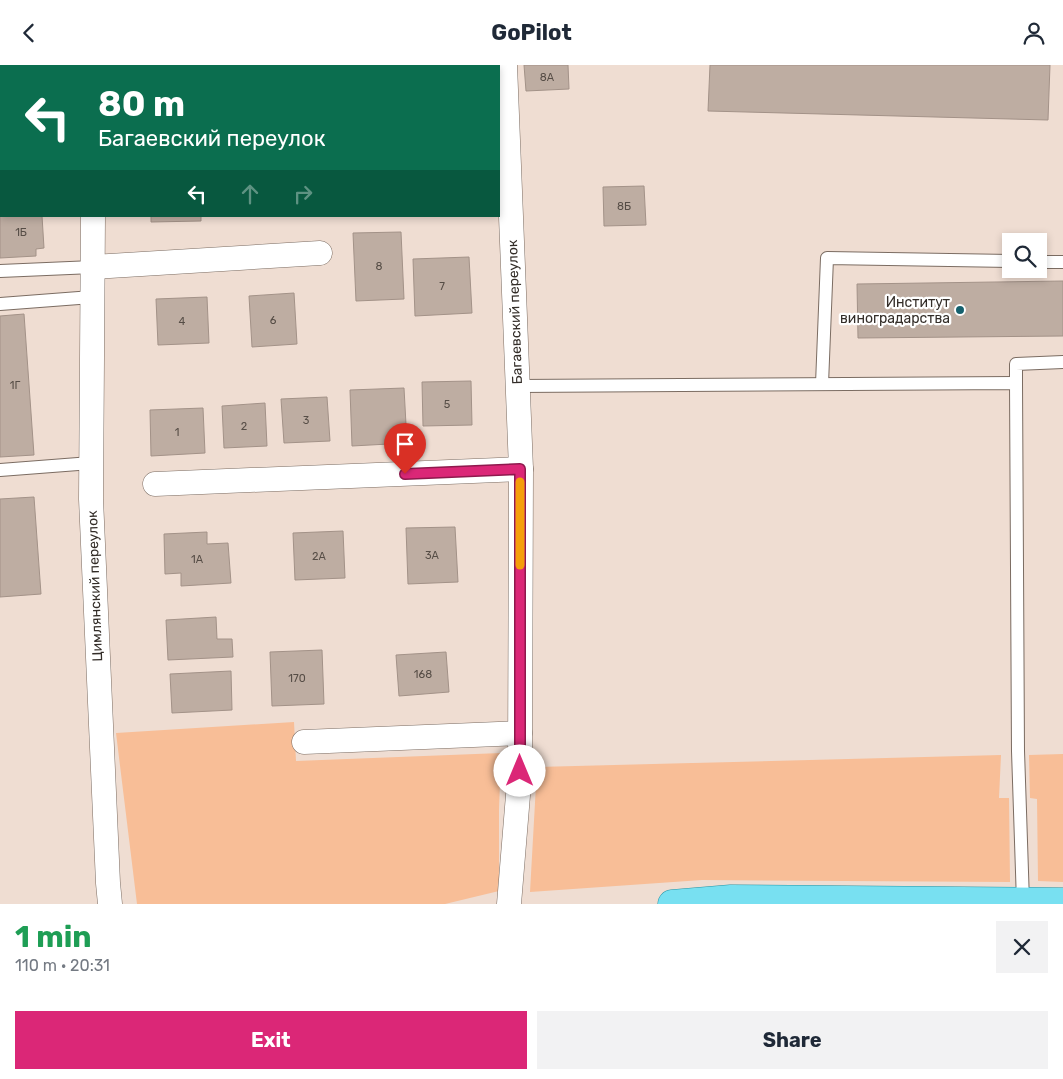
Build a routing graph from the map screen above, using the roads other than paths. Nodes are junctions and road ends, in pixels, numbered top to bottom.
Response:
1 (505, 65) edge
2 (93, 217) edge
3 (320, 253) dead end
4 (1002, 261) edge
5 (1047, 262) edge
6 (1063, 262) edge
7 (93, 267) junction
8 (0, 271) edge
9 (92, 297) junction
10 (0, 304) edge
11 (1063, 362) edge
12 (1016, 383) junction
13 (822, 384) junction
14 (518, 386) junction
15 (91, 463) junction
16 (520, 469) junction
17 (0, 470) edge
18 (155, 484) dead end
19 (520, 733) junction
20 (304, 742) dead end
21 (1023, 902) junction
22 (1063, 903) edge
23 (110, 904) edge
24 (509, 904) edge
25 (672, 904) edge

1 - 14 street, Багаевский переулок
2 - 7 street, Цимлянский переулок
3 - 7 street
4 - 13 lane
5 - 6 lane
7 - 8 lane
7 - 9 street, Цимлянский переулок
9 - 10 lane
9 - 15 street, Цимлянский переулок
11 - 12 lane
12 - 13 lane
12 - 21 lane
13 - 14 lane
14 - 16 street, Багаевский переулок
15 - 17 lane
15 - 23 street, Цимлянский переулок
16 - 18 street
16 - 19 street, Багаевский переулок
19 - 20 street
19 - 24 street, Багаевский переулок
21 - 22 main road
21 - 25 main road

